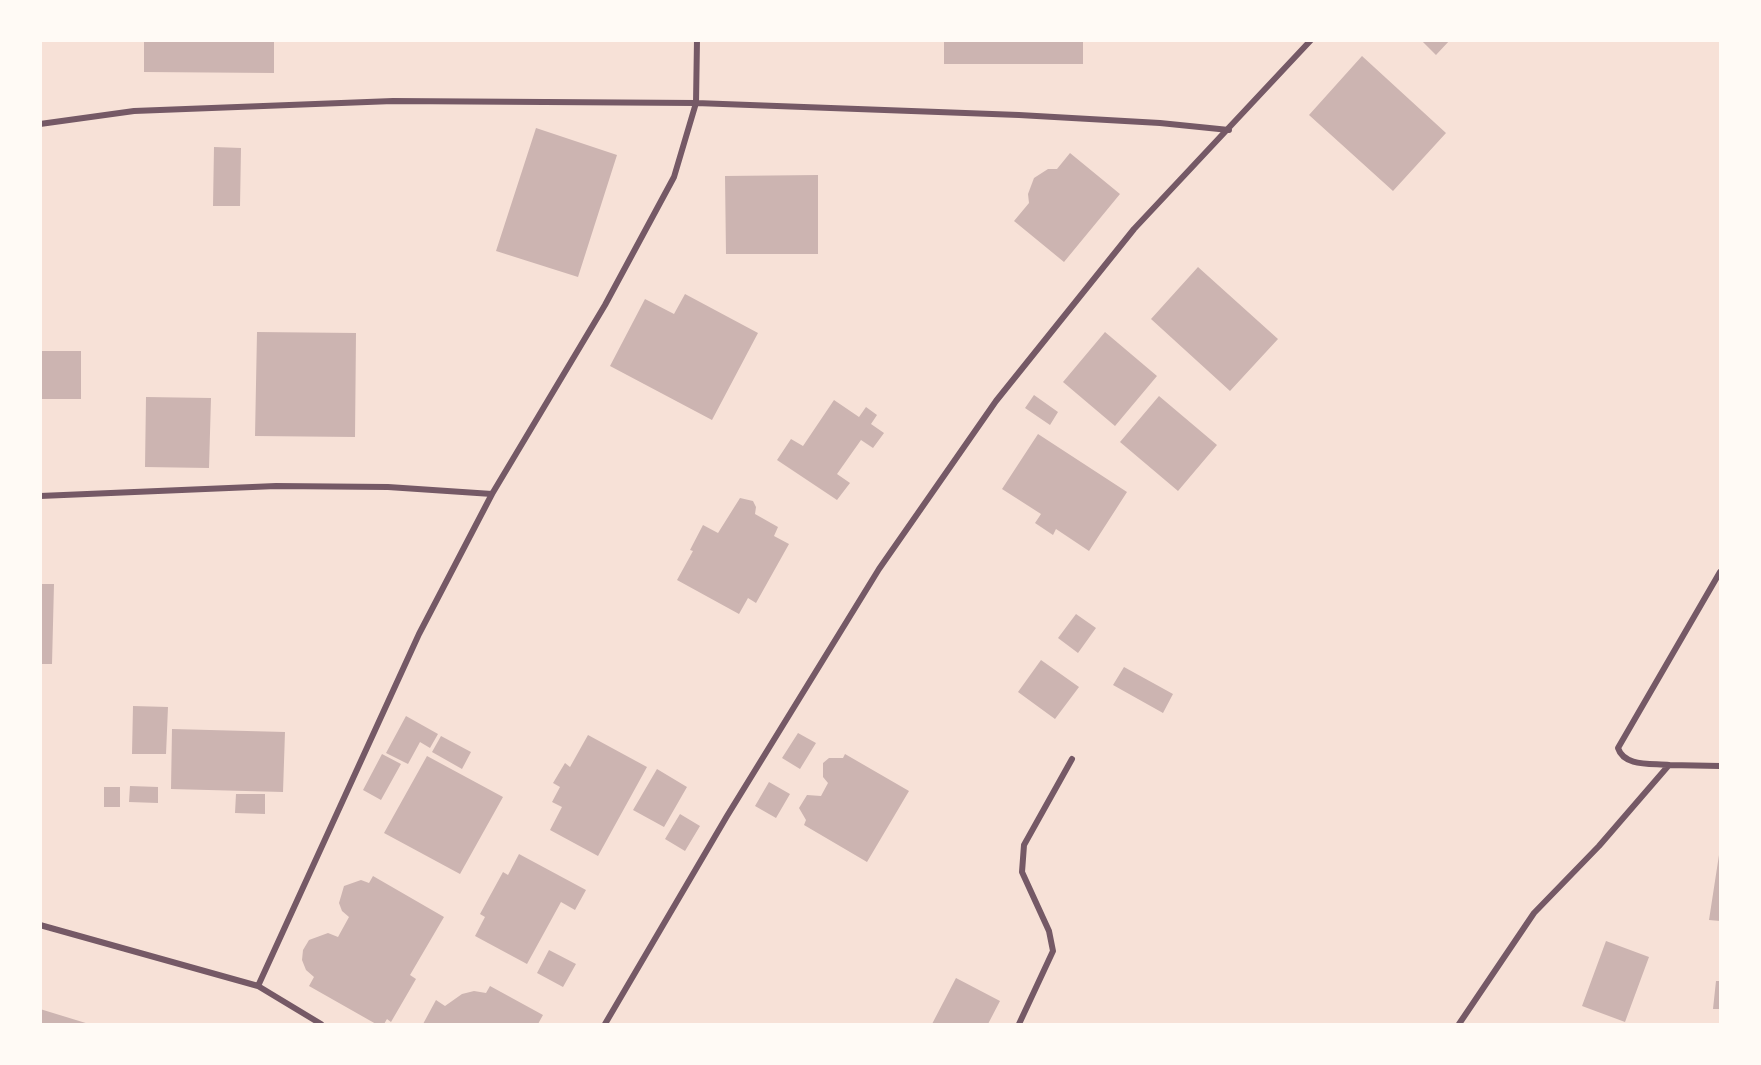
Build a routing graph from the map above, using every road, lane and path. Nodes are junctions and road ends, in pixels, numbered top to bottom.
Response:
1 (697, 40) edge
2 (1311, 40) edge
3 (696, 103) junction
4 (40, 124) edge
5 (1230, 130) junction
6 (492, 494) junction
7 (40, 496) edge
8 (1720, 572) edge
9 (1072, 759) dead end
10 (1669, 765) junction
11 (1720, 766) edge
12 (40, 925) edge
13 (258, 986) junction
14 (321, 1024) edge
15 (604, 1024) edge
16 (1018, 1024) edge
17 (1459, 1024) edge

1 - 3 street
2 - 5 street
3 - 4 street
3 - 5 street
3 - 6 street
5 - 15 street
6 - 7 street
6 - 13 street
8 - 10 street
9 - 16 street
10 - 11 street
10 - 17 street
12 - 13 street
13 - 14 street

